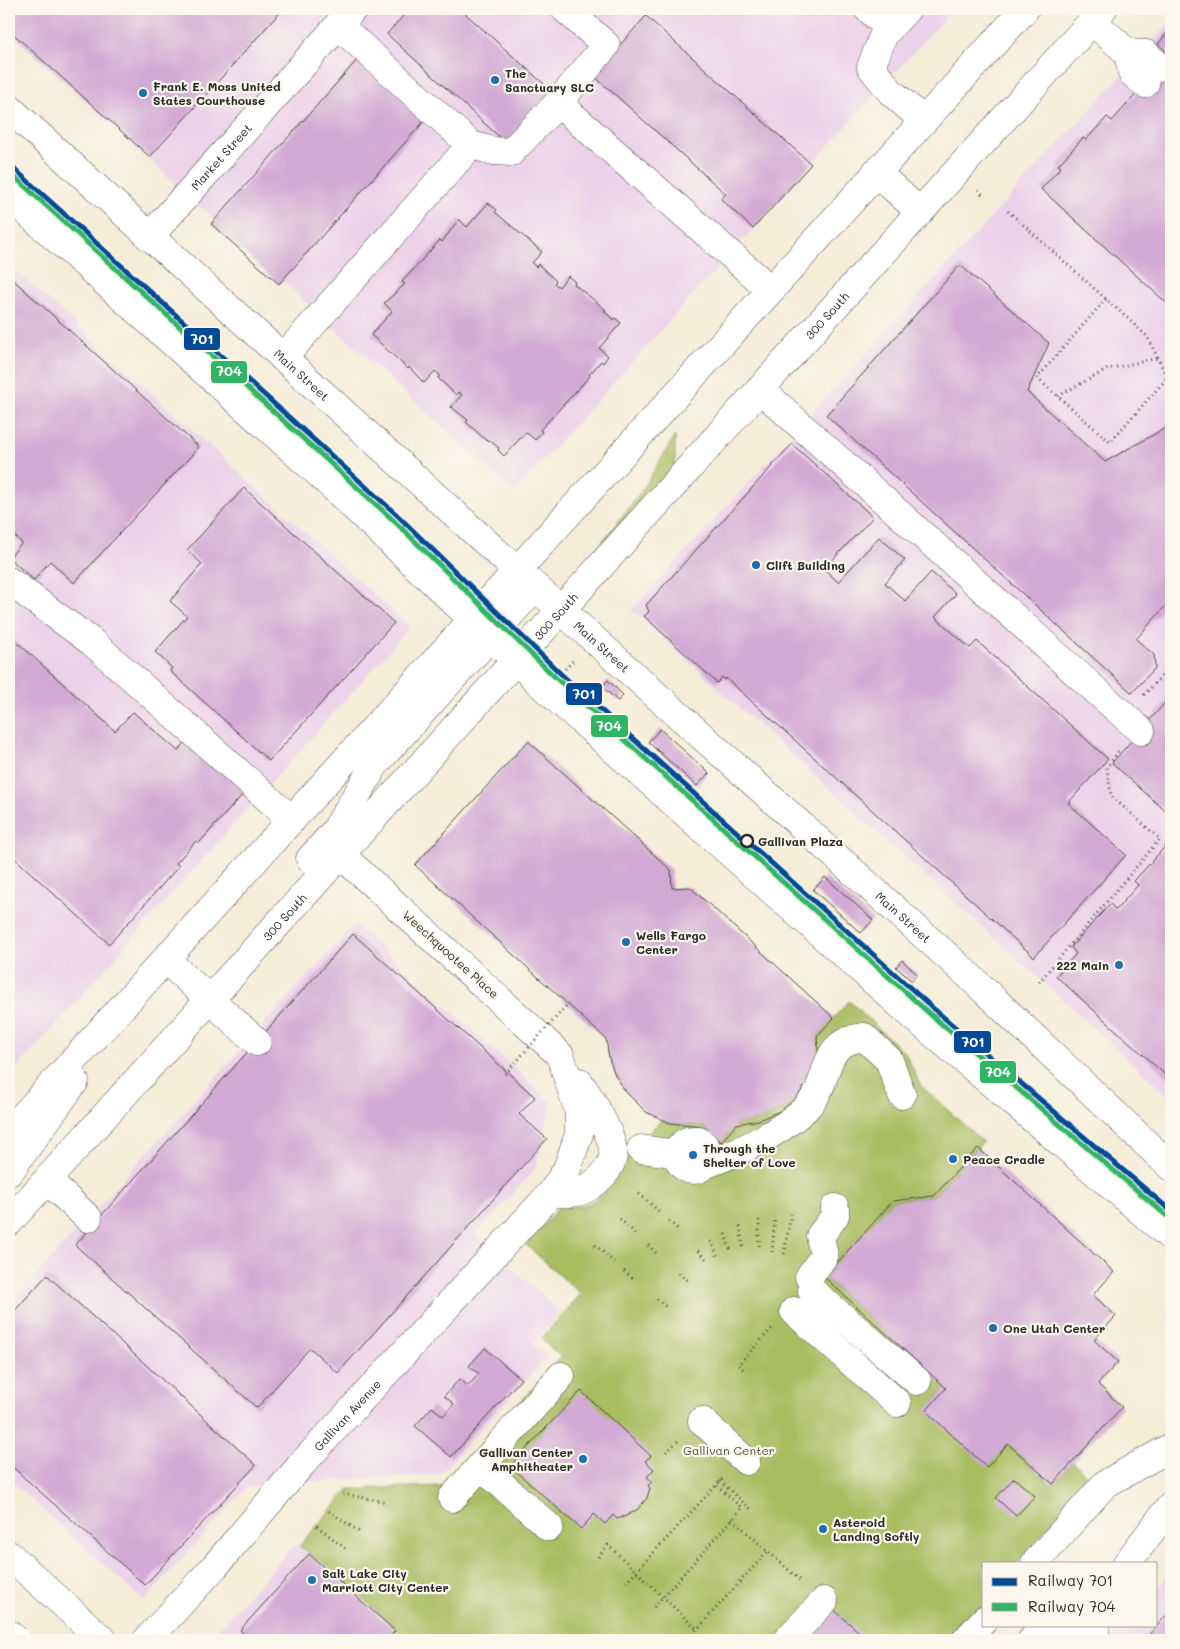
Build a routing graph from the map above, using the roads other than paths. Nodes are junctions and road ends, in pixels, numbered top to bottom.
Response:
1 (565, 9) edge
2 (868, 9) edge
3 (1025, 9) edge
4 (1097, 15) edge
5 (346, 17) edge
6 (899, 18) edge
7 (1153, 75) dead end
8 (558, 104) junction
9 (9, 108) edge
10 (924, 120) junction
11 (471, 145) junction
12 (876, 172) junction
13 (9, 196) edge
14 (920, 212) junction
15 (148, 237) junction
16 (771, 290) junction
17 (283, 358) junction
18 (760, 389) junction
19 (526, 579) junction
20 (9, 581) edge
21 (561, 610) junction
22 (481, 627) junction
23 (515, 660) junction
24 (1138, 728) road end
25 (292, 820) junction
26 (340, 854) junction
27 (249, 954) junction
28 (166, 960) junction
29 (209, 999) junction
30 (100, 1033) junction
31 (257, 1042) dead end
32 (560, 1055) junction
33 (902, 1095) dead end
34 (9, 1132) edge
35 (641, 1149) dead end
36 (1171, 1167) edge
37 (9, 1172) edge
38 (47, 1180) junction
39 (552, 1192) junction
40 (835, 1208) dead end
41 (88, 1218) dead end
42 (9, 1222) edge
43 (1171, 1237) edge
44 (786, 1316) road end
45 (561, 1376) dead end
46 (917, 1381) dead end
47 (897, 1403) dead end
48 (692, 1429) road end
49 (1165, 1450) edge
50 (481, 1466) junction
51 (735, 1468) road end
52 (452, 1498) dead end
53 (1171, 1505) edge
54 (548, 1526) dead end
55 (9, 1555) edge
56 (1036, 1562) edge
57 (1059, 1562) edge
58 (1128, 1562) edge
59 (824, 1601) road end
60 (982, 1622) edge
61 (1000, 1626) edge
62 (1045, 1626) edge
63 (1073, 1626) edge
64 (1096, 1626) edge
65 (9, 1634) edge
66 (16, 1640) edge
67 (103, 1640) edge
68 (147, 1640) edge
69 (787, 1640) edge
70 (966, 1640) edge
71 (988, 1640) edge
72 (1032, 1640) edge
73 (1061, 1640) edge
74 (1089, 1640) edge

1 - 8 street
2 - 6 street
3 - 10 street
4 - 7 street
4 - 14 street, 300 South
5 - 11 street
5 - 15 street, Market Street
6 - 10 street
8 - 11 street
8 - 16 street
9 - 15 street, Main Street
10 - 12 street
11 - 17 street
12 - 14 street
12 - 16 street
13 - 22 street
14 - 18 street, 300 South
15 - 17 street, Main Street
16 - 19 street
17 - 19 street, Main Street
18 - 21 street, 300 South
18 - 24 street
19 - 21 street, Main Street
19 - 22 street
20 - 25 street
21 - 23 street, 300 South
21 - 36 street, Main Street
22 - 23 street
22 - 25 street
22 - 27 street
23 - 26 street, 300 South
23 - 43 street
25 - 28 street
26 - 27 street, 300 South
26 - 32 street, Weechquootee Place
27 - 29 street, 300 South
28 - 29 street
28 - 30 street
29 - 31 street
29 - 38 street, 300 South
30 - 34 street
30 - 37 street
32 - 39 street, Weechquootee Place
32 - 39 street, Weechquootee Place
33 - 35 street
38 - 41 street
38 - 42 street, 300 South
39 - 68 street, Gallivan Avenue
40 - 46 street
44 - 47 street
45 - 50 street
48 - 51 street
49 - 56 street
49 - 57 street
50 - 52 street
50 - 54 street
53 - 58 street
55 - 67 street
59 - 69 street
60 - 70 street
61 - 71 street
62 - 72 street
63 - 73 street
64 - 74 street
65 - 66 street

